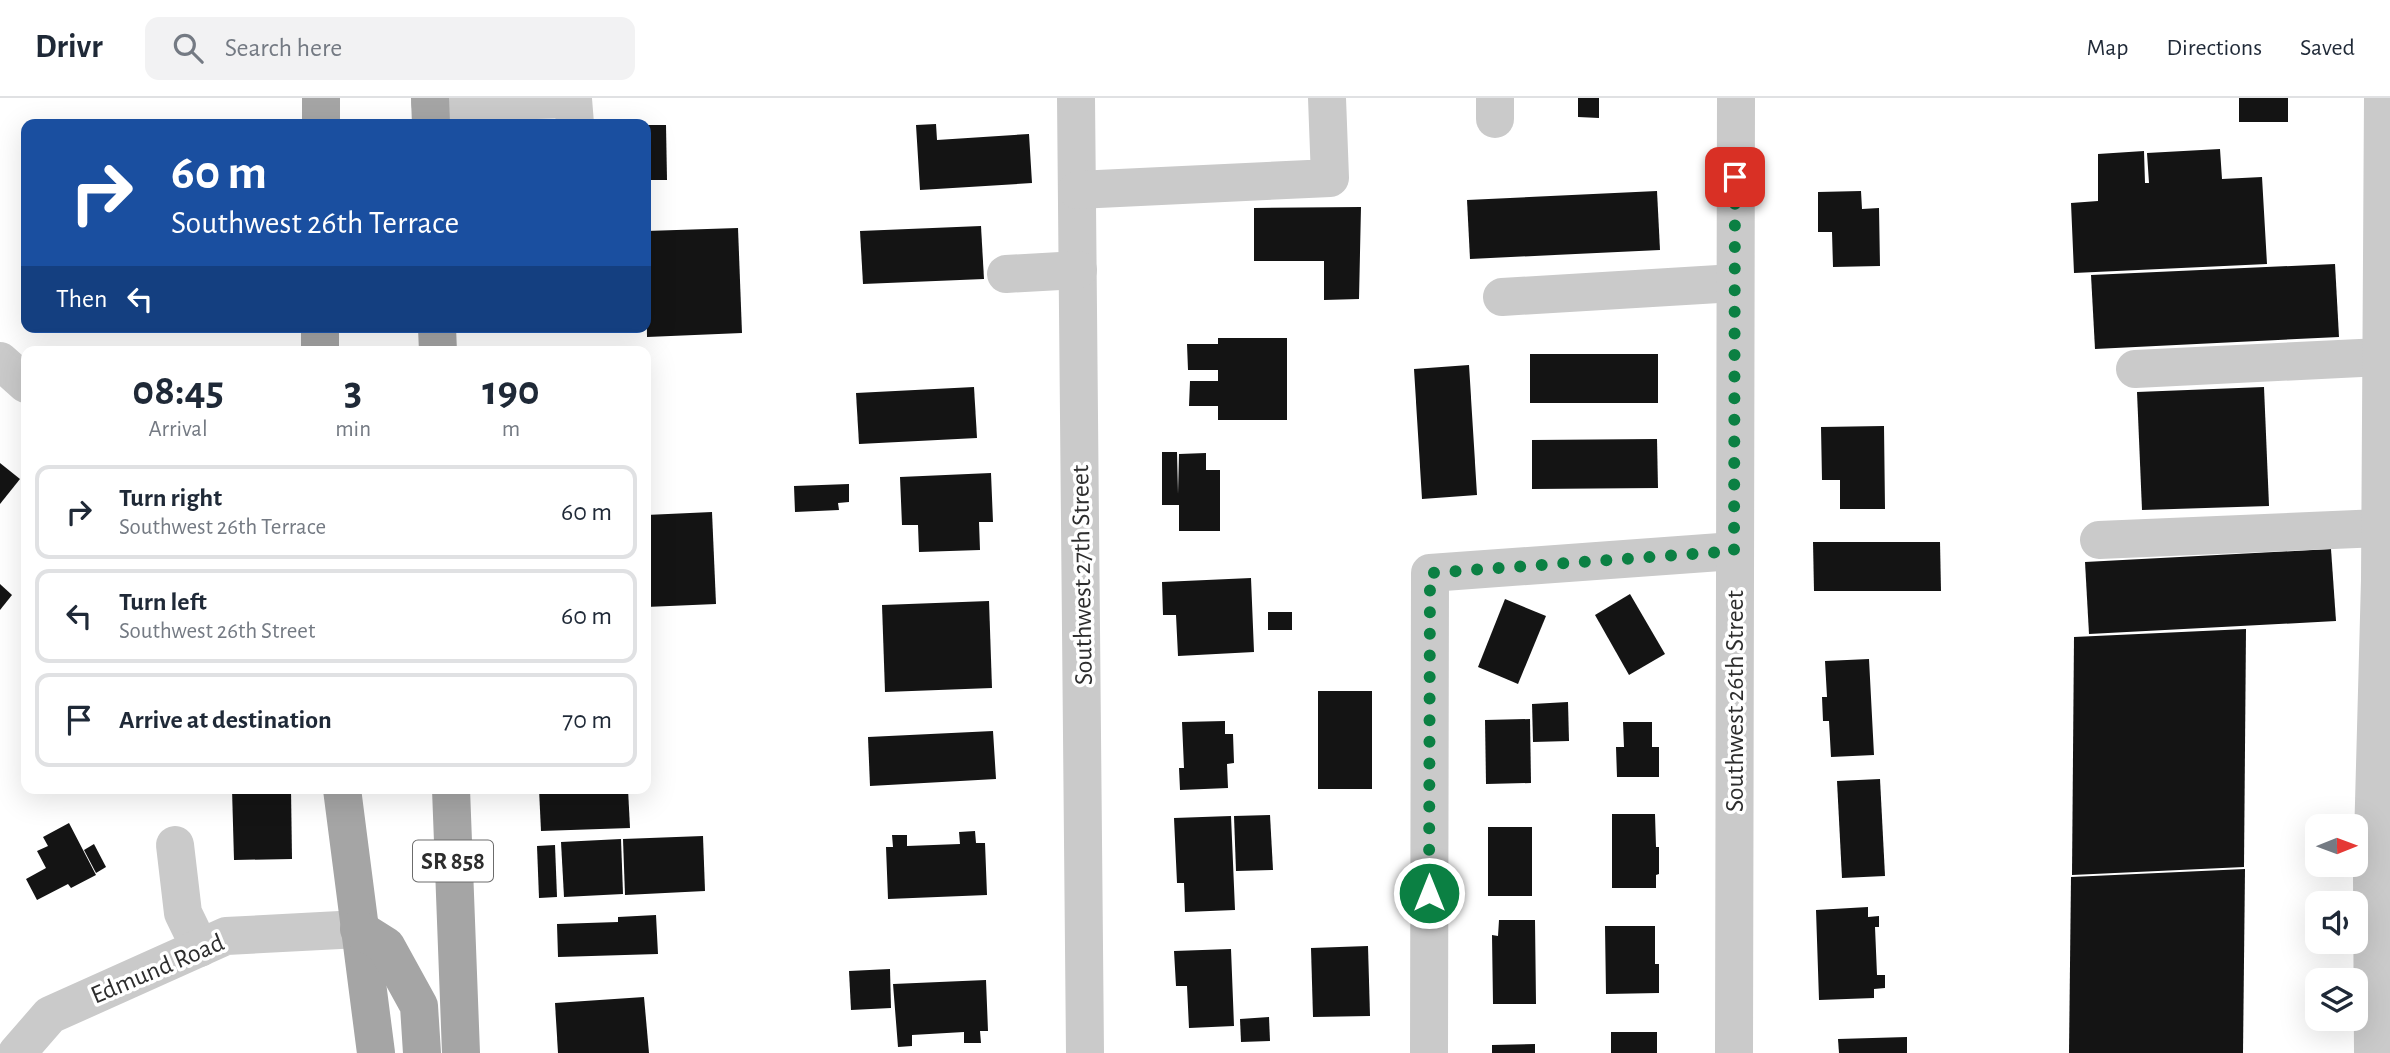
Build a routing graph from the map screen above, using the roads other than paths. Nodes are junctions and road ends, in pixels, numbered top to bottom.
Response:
1 (321, 98) edge
2 (1076, 98) edge
3 (1327, 98) edge
4 (1736, 98) edge
5 (2384, 98) edge
6 (430, 108) edge
7 (321, 119) edge
8 (575, 119) edge
9 (2386, 153) edge
10 (1077, 190) junction
11 (1078, 270) junction
12 (1006, 274) dead end
13 (1735, 283) junction
14 (1502, 297) dead end
15 (2381, 357) junction
16 (0, 361) edge
17 (2134, 369) dead end
18 (21, 380) edge
19 (2380, 528) junction
20 (2099, 540) dead end
21 (1734, 551) junction
22 (2385, 580) edge
23 (2382, 705) edge
24 (343, 794) edge
25 (451, 794) edge
26 (175, 845) dead end
27 (2381, 876) edge
28 (359, 929) junction
29 (200, 948) junction
30 (2382, 1007) edge
31 (18, 1053) edge
32 (376, 1053) edge
33 (422, 1053) edge
34 (461, 1053) edge
35 (1085, 1053) edge
36 (1429, 1053) edge
37 (1734, 1053) edge
38 (2373, 1053) edge

1 - 7 main road
2 - 10 street, Southwest 27th Street
3 - 10 street
4 - 13 street, Southwest 26th Street
5 - 9 street
6 - 8 street
9 - 15 street
10 - 11 street, Southwest 27th Street
11 - 12 street
11 - 35 street, Southwest 27th Street
13 - 14 street
13 - 21 street, Southwest 26th Street
15 - 17 street
15 - 19 street
16 - 18 street
19 - 20 street
19 - 22 street
21 - 36 street
21 - 37 street, Southwest 26th Street
22 - 23 street
23 - 27 street
24 - 28 main road
25 - 34 main road, SR 858
26 - 29 street
27 - 30 street
28 - 29 street, Edmund Road
28 - 32 main road
28 - 33 main road
29 - 31 street, Edmund Road
30 - 38 street

